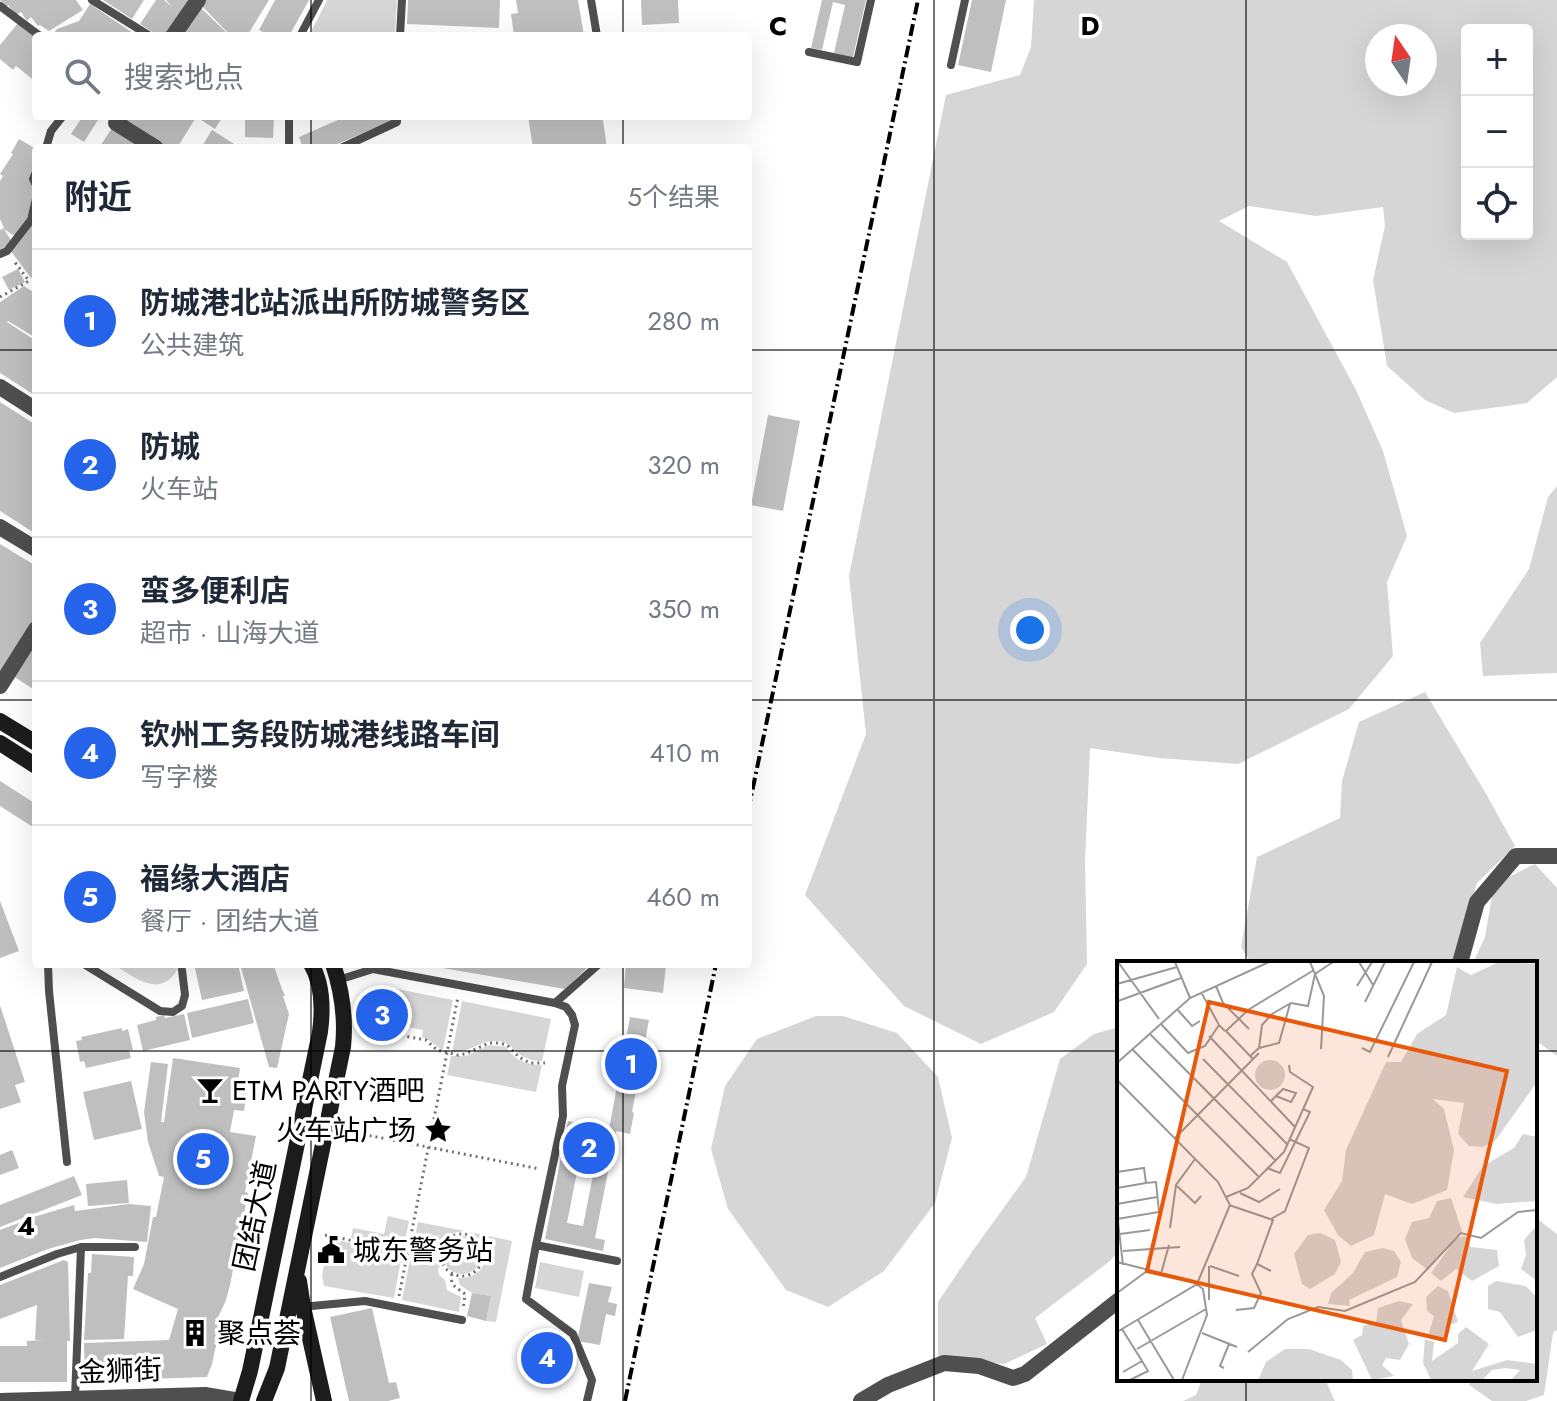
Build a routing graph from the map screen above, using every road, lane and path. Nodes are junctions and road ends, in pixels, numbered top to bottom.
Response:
1 (92, 0) edge
2 (198, 0) edge
3 (319, 0) edge
4 (402, 0) edge
5 (591, 0) edge
6 (871, 0) edge
7 (965, 0) edge
8 (0, 6) edge
9 (35, 32) edge
10 (144, 32) edge
11 (176, 32) edge
12 (302, 32) edge
13 (400, 32) edge
14 (596, 32) edge
15 (809, 52) dead end
16 (951, 65) dead end
17 (60, 120) edge
18 (117, 120) edge
19 (289, 120) edge
20 (397, 120) edge
21 (47, 144) edge
22 (150, 144) edge
23 (289, 144) edge
24 (350, 144) edge
25 (32, 216) edge
26 (4, 253) edge
27 (0, 297) edge
28 (0, 387) edge
29 (32, 407) edge
30 (0, 527) edge
31 (32, 547) edge
32 (32, 635) edge
33 (0, 686) edge
34 (0, 721) edge
35 (32, 741) edge
36 (0, 743) edge
37 (32, 763) edge
38 (1557, 856) edge
39 (1461, 961) edge
40 (48, 968) edge
41 (90, 968) edge
42 (313, 968) edge
43 (594, 968) edge
44 (182, 970) dead end
45 (336, 972) edge
46 (461, 985) junction
47 (320, 986) junction
48 (555, 1003) junction
49 (366, 1029) dead end
50 (447, 1053) junction
51 (545, 1063) dead end
52 (346, 1131) dead end
53 (428, 1147) junction
54 (67, 1162) dead end
55 (527, 1167) dead end
56 (467, 1228) dead end
57 (466, 1234) junction
58 (325, 1235) dead end
59 (536, 1245) junction
60 (81, 1247) junction
61 (135, 1247) dead end
62 (408, 1252) junction
63 (441, 1258) junction
64 (617, 1261) dead end
65 (452, 1274) junction
66 (0, 1277) edge
67 (1117, 1302) edge
68 (296, 1306) junction
69 (397, 1307) junction
70 (462, 1320) joint
71 (75, 1399) junction
72 (0, 1401) edge
73 (240, 1401) edge
74 (264, 1401) edge
75 (324, 1401) edge
76 (587, 1401) edge
77 (861, 1401) edge

1 - 10 lane
2 - 11 street
3 - 12 lane
4 - 13 lane
5 - 14 lane
6 - 15 lane
7 - 16 lane
8 - 9 lane
17 - 21 lane
18 - 22 street
19 - 23 lane
20 - 24 lane
25 - 26 lane
26 - 27 path
28 - 29 street
30 - 31 street
32 - 33 street
34 - 35 main road
36 - 37 main road
38 - 39 street
40 - 54 lane
41 - 44 lane
42 - 47 main road
43 - 48 lane
45 - 46 lane
45 - 47 lane
45 - 68 main road, 团结大道
46 - 48 lane
46 - 50 path
47 - 73 main road, 团结大道
48 - 59 lane
49 - 50 path
50 - 51 path
50 - 53 path
52 - 53 path
53 - 55 path
53 - 62 path
56 - 57 path
57 - 63 path
57 - 65 path
58 - 62 path
59 - 64 lane
59 - 76 lane
60 - 61 lane
60 - 66 lane
60 - 71 lane
62 - 63 path
62 - 69 path
63 - 65 path
65 - 70 path
67 - 77 street
68 - 69 lane
68 - 74 main road
68 - 75 main road
69 - 70 lane
71 - 72 street, 金狮街
71 - 73 street, 金狮街

